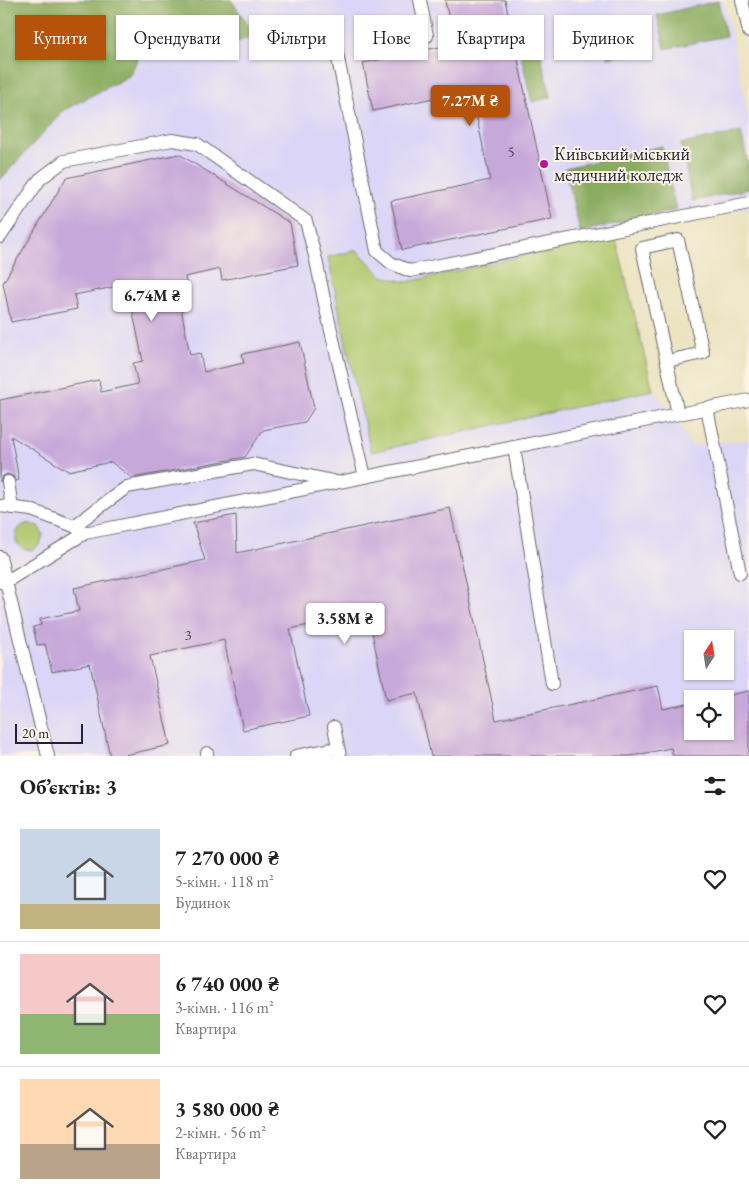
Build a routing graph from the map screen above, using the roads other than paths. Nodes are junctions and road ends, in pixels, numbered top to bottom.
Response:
1 (420, 0) edge
2 (742, 0) edge
3 (423, 15) edge
4 (749, 32) edge
5 (338, 60) edge
6 (749, 203) edge
7 (0, 237) edge
8 (667, 362) junction
9 (749, 400) edge
10 (707, 408) junction
11 (678, 414) junction
12 (514, 447) junction
13 (365, 477) junction
14 (8, 482) dead end
15 (338, 482) junction
16 (6, 507) edge
17 (80, 530) junction
18 (0, 557) edge
19 (740, 573) dead end
20 (3, 582) edge
21 (552, 684) dead end
22 (334, 727) dead end
23 (339, 752) edge
24 (48, 756) edge
25 (296, 756) edge

1 - 3 lane
2 - 4 lane
5 - 6 lane
7 - 13 lane
8 - 8 lane
8 - 11 lane
9 - 10 lane
10 - 11 lane
10 - 19 lane
11 - 12 lane
12 - 13 lane
12 - 21 lane
13 - 15 lane
14 - 16 lane
15 - 17 lane
15 - 17 lane
16 - 17 lane
17 - 20 lane
18 - 20 lane
20 - 24 lane
22 - 23 lane
23 - 25 lane

